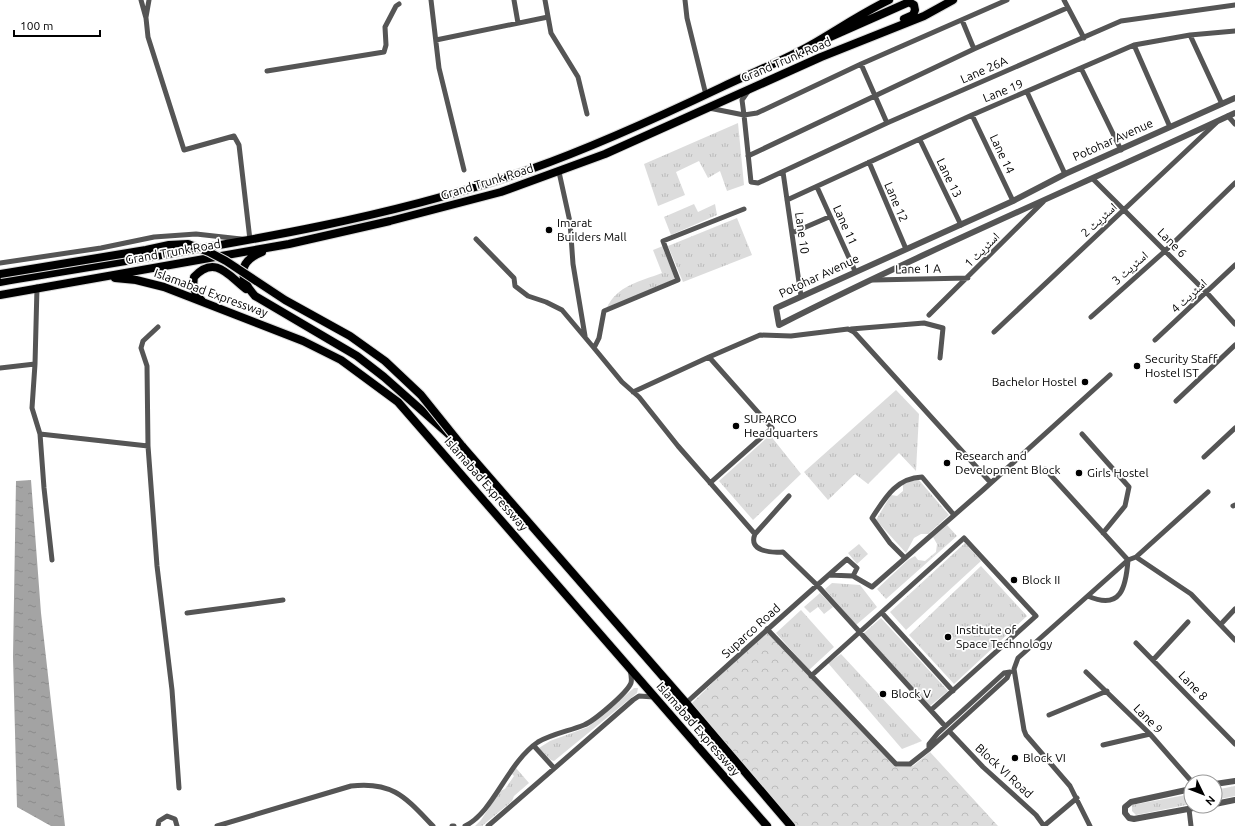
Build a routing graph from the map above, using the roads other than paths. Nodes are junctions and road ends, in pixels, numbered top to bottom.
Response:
1 (141, 0) edge
2 (149, 0) edge
3 (431, 0) edge
4 (514, 0) edge
5 (545, 0) edge
6 (685, 0) edge
7 (889, 0) edge
8 (953, 0) edge
9 (1007, 0) edge
10 (1064, 0) edge
11 (399, 4) dead end
12 (1235, 5) edge
13 (1067, 8) junction
14 (548, 17) junction
15 (146, 18) junction
16 (962, 20) junction
17 (518, 23) junction
18 (1235, 31) edge
19 (1190, 35) junction
20 (1084, 38) junction
21 (436, 40) junction
22 (811, 45) junction
23 (1134, 45) junction
24 (974, 50) junction
25 (821, 57) junction
26 (861, 64) junction
27 (1081, 68) junction
28 (267, 71) dead end
29 (751, 88) junction
30 (1027, 92) junction
31 (706, 94) junction
32 (875, 96) junction
33 (1235, 98) edge
34 (1222, 104) junction
35 (708, 108) junction
36 (1235, 113) edge
37 (587, 114) dead end
38 (972, 115) junction
39 (744, 116) junction
40 (1228, 116) junction
41 (1217, 122) junction
42 (887, 123) junction
43 (1235, 124) edge
44 (1170, 127) junction
45 (920, 140) junction
46 (1121, 150) junction
47 (748, 156) junction
48 (869, 162) junction
49 (464, 170) dead end
50 (559, 172) junction
51 (783, 172) junction
52 (1065, 174) junction
53 (1093, 179) junction
54 (1235, 183) edge
55 (817, 187) junction
56 (1048, 197) junction
57 (787, 200) junction
58 (1013, 201) junction
59 (744, 209) dead end
60 (1124, 209) junction
61 (829, 217) junction
62 (961, 225) junction
63 (792, 233) junction
64 (476, 239) dead end
65 (250, 240) junction
66 (274, 247) junction
67 (906, 249) junction
68 (1165, 250) junction
69 (0, 263) edge
70 (1235, 265) edge
71 (855, 271) junction
72 (0, 274) edge
73 (104, 277) junction
74 (968, 278) junction
75 (868, 280) junction
76 (0, 282) edge
77 (37, 288) junction
78 (1207, 293) junction
79 (0, 295) edge
80 (255, 296) junction
81 (801, 296) junction
82 (203, 302) junction
83 (929, 315) dead end
84 (1091, 317) dead end
85 (1235, 324) edge
86 (158, 327) dead end
87 (848, 329) junction
88 (994, 332) dead end
89 (584, 336) junction
90 (1155, 340) dead end
91 (1235, 345) edge
92 (594, 348) junction
93 (709, 357) junction
94 (940, 358) dead end
95 (35, 364) junction
96 (0, 368) edge
97 (1110, 375) dead end
98 (633, 392) junction
99 (1176, 402) dead end
100 (1235, 428) edge
101 (40, 434) junction
102 (1082, 434) dead end
103 (148, 446) junction
104 (462, 446) junction
105 (1204, 457) dead end
106 (1045, 469) dead end
107 (710, 483) junction
108 (991, 483) junction
109 (1208, 492) dead end
110 (789, 496) dead end
111 (954, 515) junction
112 (1103, 533) junction
113 (755, 534) junction
114 (1136, 557) junction
115 (905, 558) junction
116 (52, 560) dead end
117 (1128, 560) junction
118 (829, 575) junction
119 (853, 576) junction
120 (817, 585) junction
121 (1088, 596) junction
122 (282, 600) dead end
123 (1235, 609) edge
124 (187, 613) dead end
125 (882, 613) junction
126 (1188, 622) dead end
127 (1221, 624) junction
128 (767, 629) junction
129 (859, 633) junction
130 (1235, 640) edge
131 (1136, 643) dead end
132 (1153, 660) junction
133 (1014, 669) junction
134 (630, 670) junction
135 (1086, 672) dead end
136 (1009, 673) junction
137 (811, 676) junction
138 (953, 690) junction
139 (1107, 691) junction
140 (654, 697) junction
141 (686, 703) junction
142 (931, 710) junction
143 (1048, 715) dead end
144 (945, 727) junction
145 (949, 731) junction
146 (1150, 734) junction
147 (1235, 744) edge
148 (1103, 745) dead end
149 (534, 746) junction
150 (929, 749) junction
151 (554, 768) junction
152 (1185, 774) edge
153 (1235, 781) edge
154 (1223, 783) edge
155 (178, 788) dead end
156 (1183, 791) edge
157 (1077, 798) junction
158 (1235, 800) edge
159 (1223, 802) edge
160 (1183, 810) edge
161 (1190, 814) edge
162 (158, 826) edge
163 (177, 826) edge
164 (217, 826) edge
165 (433, 826) edge
166 (465, 826) edge
167 (488, 826) edge
168 (767, 826) edge
169 (791, 826) edge
170 (1045, 826) edge
171 (1090, 826) edge
172 (1191, 826) edge

1 - 15 street
2 - 15 street
3 - 21 street
4 - 17 street
5 - 14 street
6 - 31 street
7 - 22 highway, Grand Trunk Road
8 - 25 highway, Grand Trunk Road
9 - 16 street
10 - 13 street
11 - 28 street
12 - 20 street, Lane 26A
13 - 20 street
13 - 24 street
14 - 17 street
14 - 37 street
15 - 65 street
16 - 24 street
16 - 26 street
17 - 21 street
18 - 19 street, Lane 19
19 - 23 street, Lane 19
19 - 34 street
20 - 42 street, Lane 26A
21 - 49 street
22 - 25 highway
22 - 31 highway, Grand Trunk Road
23 - 27 street, Lane 19
23 - 44 street
24 - 32 street
25 - 29 highway, Grand Trunk Road
26 - 32 street
26 - 39 street
27 - 30 street, Lane 19
27 - 46 street
29 - 35 highway, Grand Trunk Road
29 - 39 street
30 - 38 street, Lane 19
30 - 52 street
31 - 65 highway, Grand Trunk Road
32 - 42 street
32 - 47 street
33 - 34 street, Potohar Avenue
34 - 44 street, Potohar Avenue
35 - 39 street
35 - 50 highway, Grand Trunk Road
36 - 40 street, Potohar Avenue
38 - 45 street, Lane 19
38 - 58 street, Lane 14
39 - 47 street
40 - 41 street, Potohar Avenue
40 - 43 street
41 - 53 street, Potohar Avenue
41 - 60 street, اسٹریٹ 2
42 - 51 street, Lane 26A
44 - 46 street, Potohar Avenue
45 - 48 street, Lane 19
45 - 62 street, Lane 13
46 - 52 street, Potohar Avenue
47 - 51 street, Lane 26A
48 - 55 street, Lane 19
48 - 67 street, Lane 12
50 - 66 highway, Grand Trunk Road
50 - 89 street
51 - 57 street, Lane 10
52 - 58 street, Potohar Avenue
53 - 56 street, Potohar Avenue
53 - 60 street, Lane 6
54 - 68 street, اسٹریٹ 3
55 - 57 street, Lane 19
55 - 61 street, Lane 11
56 - 74 street, اسٹریٹ 1
56 - 75 street, Potohar Avenue
57 - 63 street, Lane 10
58 - 62 street, Potohar Avenue
59 - 92 street
60 - 68 street, Lane 6
60 - 88 street, اسٹریٹ 2
61 - 63 street
61 - 71 street, Lane 11
62 - 67 street, Potohar Avenue
63 - 81 street, Lane 10
64 - 89 street
65 - 69 street
65 - 76 highway, Grand Trunk Road
66 - 73 highway, Grand Trunk Road
66 - 80 highway
67 - 71 street, Potohar Avenue
68 - 78 street, Lane 6
68 - 84 street, اسٹریٹ 3
70 - 78 street, اسٹریٹ 4
71 - 81 street, Potohar Avenue
72 - 104 highway, bridge
73 - 77 highway, Grand Trunk Road
73 - 82 highway, Islamabad Expressway
74 - 75 street, Lane 1 A
74 - 83 street, اسٹریٹ 1
75 - 81 street, Potohar Avenue
77 - 79 highway, Grand Trunk Road
77 - 95 street
78 - 85 street, Lane 6
78 - 90 street, اسٹریٹ 4
80 - 82 highway
80 - 104 highway
82 - 134 highway, Islamabad Expressway
86 - 103 street
87 - 93 street
87 - 94 street
87 - 108 street
89 - 92 street
91 - 99 street
92 - 98 street
93 - 98 street
93 - 107 street
95 - 96 street
95 - 101 street
97 - 108 street
98 - 107 street
100 - 105 street
101 - 103 street
101 - 116 street
102 - 112 street
103 - 155 street
104 - 141 highway, Islamabad Expressway
106 - 112 street
107 - 113 street
108 - 111 street
109 - 114 street
110 - 113 street
111 - 115 street
111 - 115 street
112 - 117 street
113 - 120 street, Block VI Road
114 - 117 street
114 - 127 street
115 - 119 street
117 - 121 street
117 - 121 street
118 - 119 street
118 - 119 street, Suparco Road
118 - 120 street, Suparco Road
120 - 128 street, Suparco Road
120 - 129 street, Block VI Road
121 - 133 street
122 - 124 street
123 - 127 street
125 - 129 street
125 - 138 street
125 - 138 street
126 - 132 street
127 - 130 street
128 - 137 street
128 - 141 street, Suparco Road
129 - 137 street
129 - 142 street, Block VI Road
131 - 132 street, Lane 8
132 - 147 street, Lane 8
133 - 136 street
133 - 157 street
134 - 140 highway, Islamabad Expressway
134 - 149 street
135 - 139 street, Lane 9
136 - 144 street
136 - 145 street
137 - 150 street
138 - 142 street
139 - 143 street
139 - 146 street, Lane 9
140 - 151 street
140 - 168 highway, Islamabad Expressway
141 - 169 highway, Islamabad Expressway
142 - 144 street, Block VI Road
144 - 145 street, Block VI Road
144 - 150 street
145 - 150 street
145 - 170 street, Block VI Road
146 - 148 street
146 - 152 street, Lane 9
149 - 151 street
149 - 166 street
151 - 167 street
153 - 154 street
156 - 160 street
157 - 170 street
157 - 171 street
158 - 159 street
161 - 172 street
162 - 163 street
164 - 165 street

